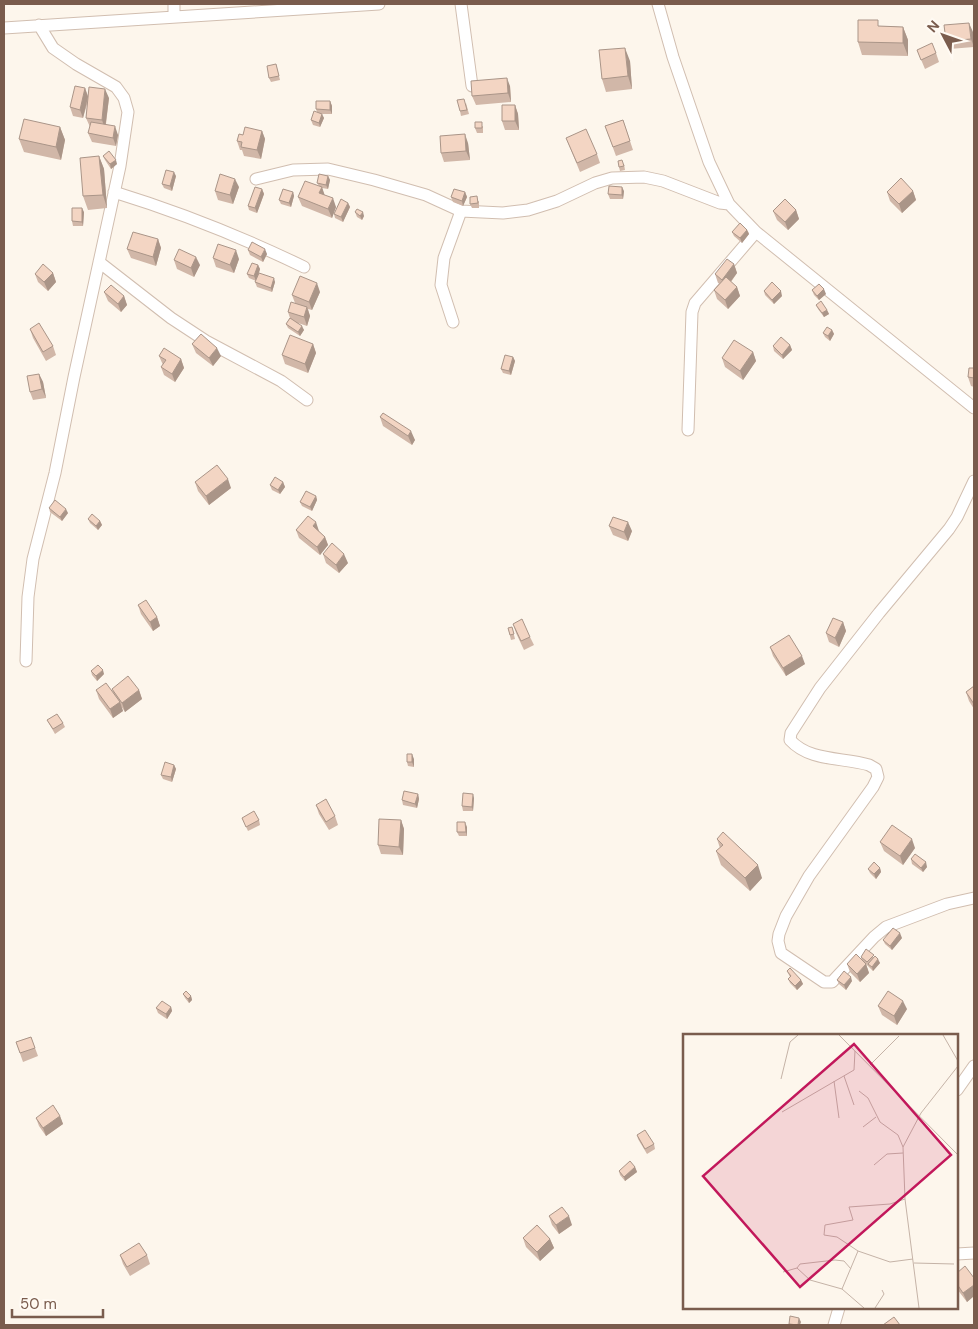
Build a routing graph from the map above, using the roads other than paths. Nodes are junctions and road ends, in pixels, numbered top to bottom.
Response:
1 (174, 4) edge
2 (379, 4) edge
3 (462, 4) edge
4 (658, 4) edge
5 (174, 16) junction
6 (38, 25) junction
7 (4, 28) edge
8 (472, 86) edge
9 (256, 179) dead end
10 (114, 192) junction
11 (729, 204) junction
12 (461, 211) junction
13 (756, 232) junction
14 (99, 262) junction
15 (304, 267) dead end
16 (453, 322) dead end
17 (306, 400) dead end
18 (974, 408) edge
19 (688, 430) dead end
20 (974, 480) edge
21 (26, 661) dead end
22 (974, 898) edge
23 (974, 1066) edge
24 (958, 1089) edge
25 (974, 1253) edge
26 (958, 1254) edge
27 (839, 1309) edge
28 (834, 1325) edge

1 - 5 street
2 - 5 street
3 - 8 street
4 - 11 street
5 - 6 street
6 - 7 street
6 - 10 street
9 - 12 street
10 - 14 street
10 - 15 street
11 - 12 street
11 - 13 street
12 - 16 street
13 - 18 street
13 - 19 street
14 - 17 street
14 - 21 street
20 - 22 street
23 - 24 street
25 - 26 street
27 - 28 street

